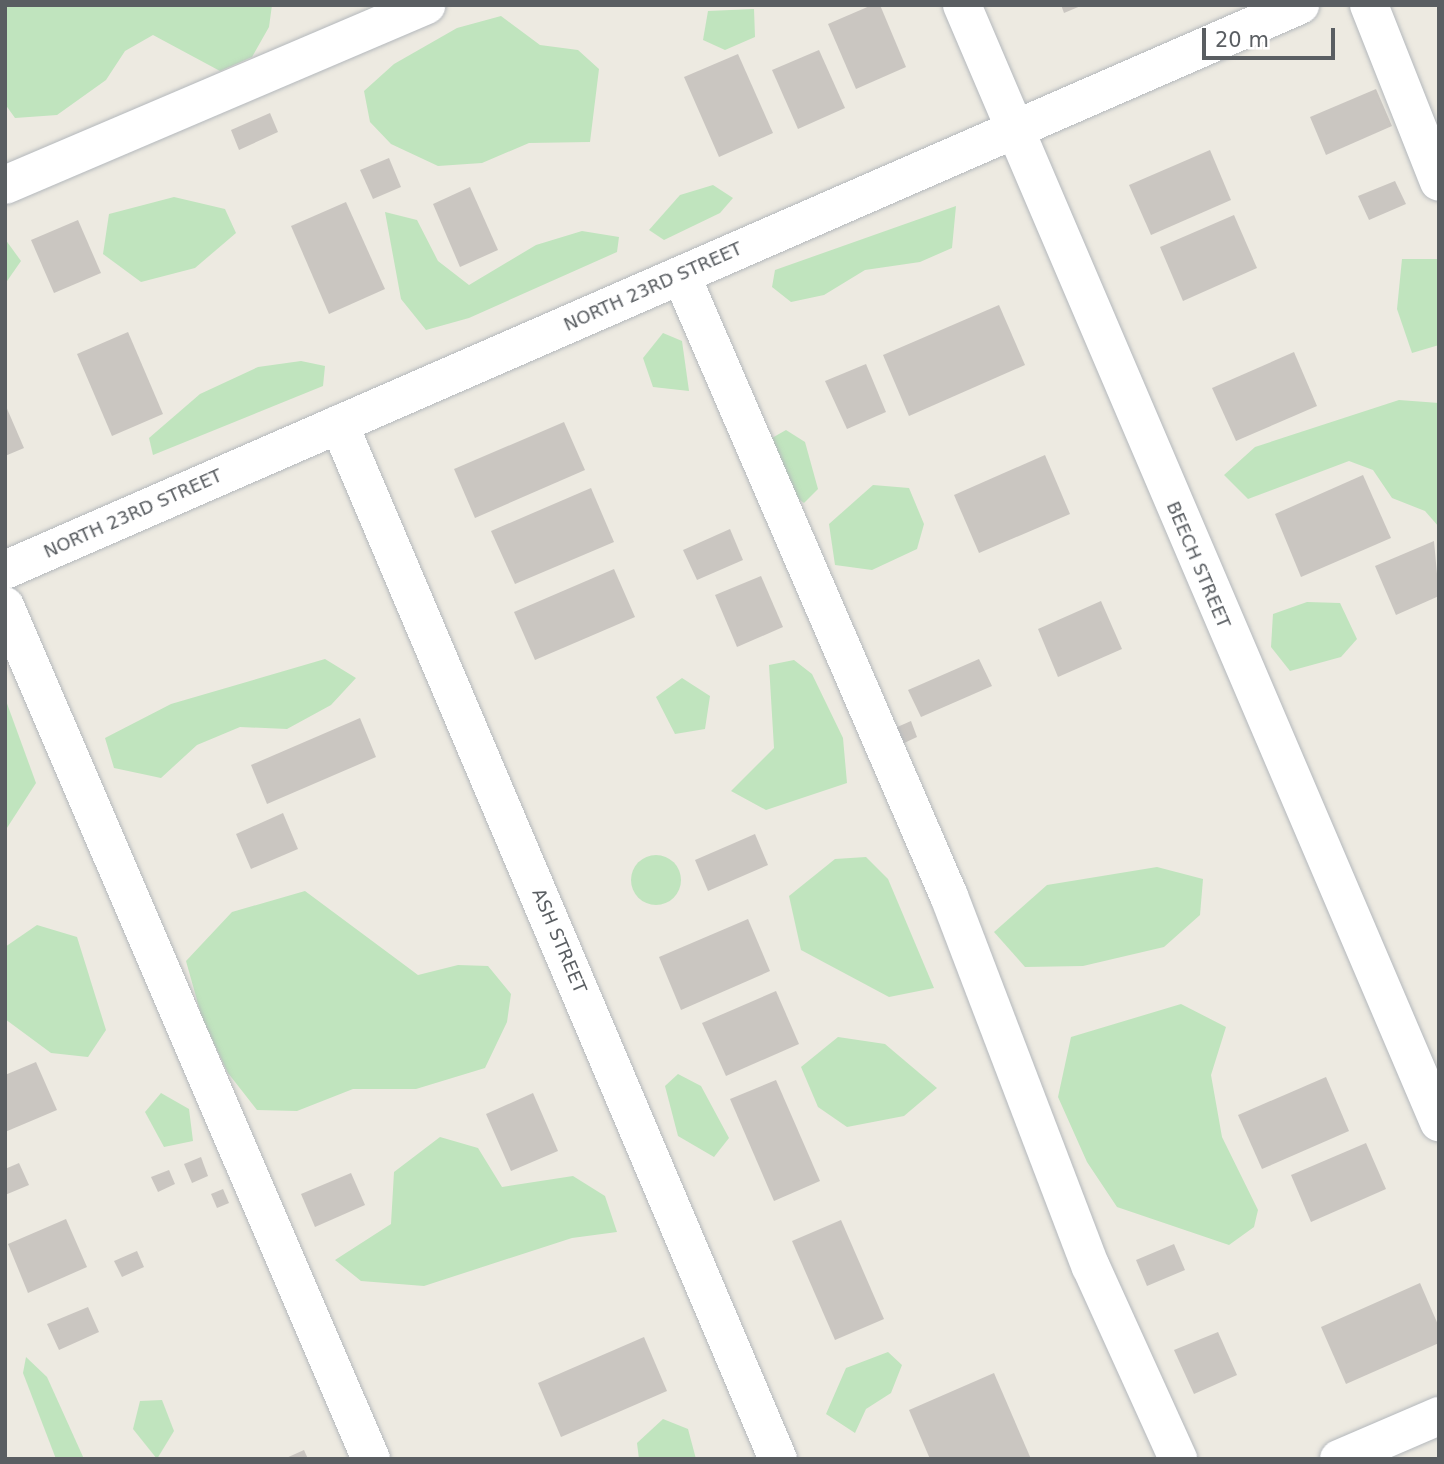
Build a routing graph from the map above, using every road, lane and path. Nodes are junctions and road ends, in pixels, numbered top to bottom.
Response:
1 (426, 5) edge
2 (962, 5) edge
3 (1300, 5) edge
4 (1369, 5) edge
5 (1013, 129) junction
6 (1439, 182) edge
7 (5, 185) edge
8 (681, 275) junction
9 (339, 424) junction
10 (5, 570) edge
11 (5, 606) edge
12 (1439, 1122) edge
13 (1439, 1416) edge
14 (371, 1459) edge
15 (778, 1459) edge
16 (1178, 1459) edge
17 (1339, 1459) edge

1 - 7 street
2 - 5 street, BEECH STREET
3 - 5 street, NORTH 23RD STREET
4 - 6 street
5 - 8 street, NORTH 23RD STREET
5 - 12 street, BEECH STREET
8 - 9 street, NORTH 23RD STREET
8 - 16 street
9 - 10 street, NORTH 23RD STREET
9 - 15 street, ASH STREET
11 - 14 street
13 - 17 street

